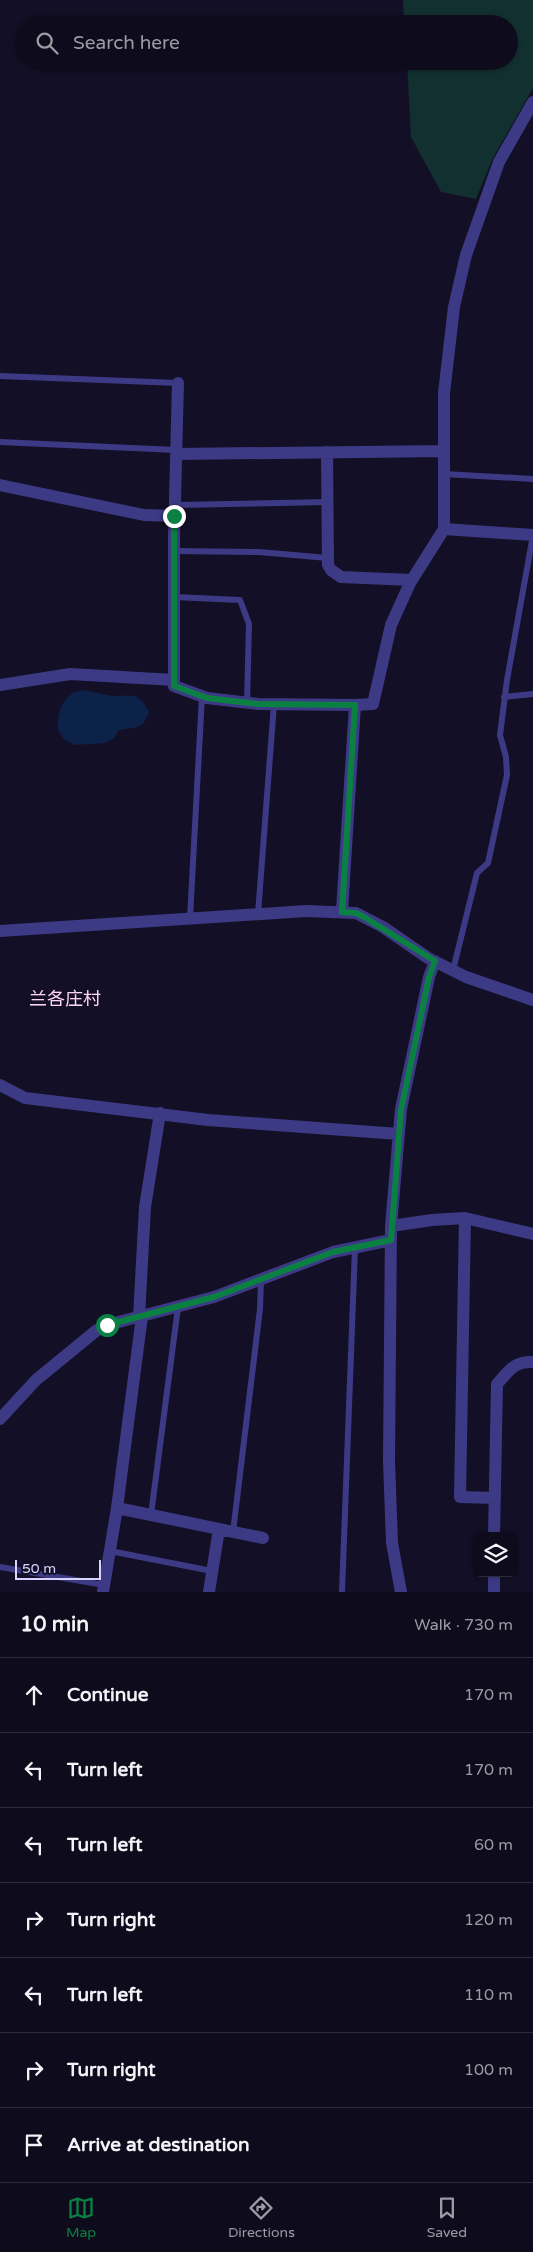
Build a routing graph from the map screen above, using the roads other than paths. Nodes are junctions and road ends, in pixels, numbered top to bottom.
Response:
1 (533, 102) edge
2 (0, 376) edge
3 (178, 383) joint
4 (0, 442) edge
5 (444, 451) junction
6 (176, 452) junction
7 (327, 452) junction
8 (444, 474) junction
9 (533, 479) edge
10 (0, 485) edge
11 (328, 502) junction
12 (174, 510) junction
13 (444, 529) junction
14 (533, 535) edge
15 (174, 551) junction
16 (328, 558) junction
17 (412, 580) junction
18 (174, 597) junction
19 (174, 680) junction
20 (0, 685) edge
21 (533, 694) edge
22 (202, 696) junction
23 (504, 697) junction
24 (247, 703) junction
25 (274, 704) junction
26 (355, 705) junction
27 (342, 912) junction
28 (258, 915) junction
29 (190, 918) junction
30 (0, 931) edge
31 (435, 961) junction
32 (453, 970) junction
33 (533, 1000) edge
34 (0, 1085) edge
35 (160, 1113) junction
36 (399, 1134) junction
37 (465, 1218) junction
38 (391, 1226) junction
39 (533, 1234) edge
40 (391, 1240) junction
41 (355, 1248) junction
42 (261, 1280) junction
43 (178, 1307) junction
44 (140, 1316) junction
45 (533, 1362) edge
46 (0, 1420) edge
47 (495, 1498) junction
48 (116, 1508) junction
49 (151, 1515) junction
50 (219, 1529) junction
51 (234, 1532) junction
52 (494, 1532) edge
53 (263, 1538) dead end
54 (110, 1551) junction
55 (0, 1567) edge
56 (212, 1571) junction
57 (494, 1577) edge
58 (103, 1588) edge
59 (209, 1592) edge
60 (342, 1592) edge
61 (401, 1592) edge
62 (494, 1592) edge

1 - 5 street
2 - 3 lane
3 - 6 street
4 - 6 lane
5 - 7 street
5 - 8 street
6 - 7 street
6 - 12 street
7 - 11 street
8 - 9 lane
8 - 13 street
10 - 12 street
11 - 12 lane
11 - 16 street
12 - 15 street
13 - 14 street
13 - 17 street
14 - 23 lane
15 - 16 lane
15 - 18 street
16 - 17 street
17 - 26 street
18 - 19 street
18 - 24 lane
19 - 20 street
19 - 22 street
21 - 23 lane
22 - 24 street
22 - 29 lane
23 - 32 lane
24 - 25 street
25 - 26 street
25 - 28 lane
26 - 27 street
27 - 28 street
27 - 31 street
28 - 29 street
29 - 30 street
31 - 32 street
31 - 36 street
32 - 33 street
34 - 35 street
35 - 36 street
35 - 44 street
36 - 38 street
37 - 38 street
37 - 39 street
37 - 47 street
38 - 40 street
40 - 41 street
40 - 61 street
41 - 42 street
41 - 60 lane
42 - 43 street
42 - 51 lane
43 - 44 street
43 - 49 lane
44 - 46 street
44 - 48 street
45 - 47 street
47 - 52 street
48 - 49 street
48 - 54 street
49 - 50 street
50 - 51 street
50 - 56 street
51 - 53 street
54 - 56 lane
54 - 58 street
55 - 58 lane
56 - 59 street
57 - 62 street

